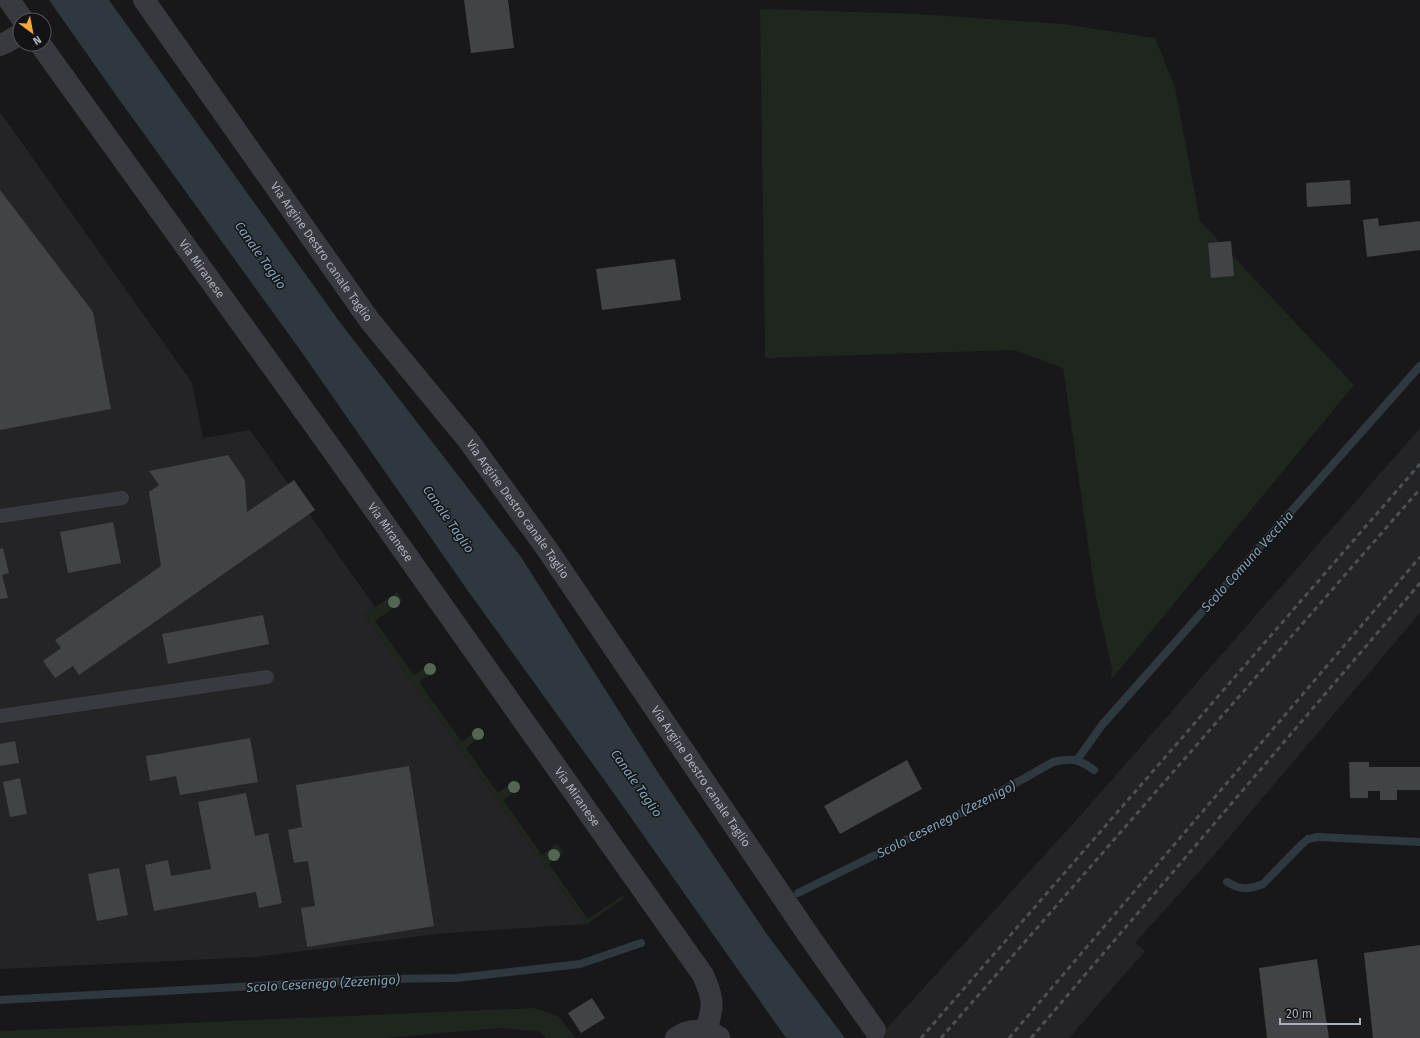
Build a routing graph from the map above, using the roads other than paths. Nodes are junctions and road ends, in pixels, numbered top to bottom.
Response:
1 (9, 0) edge
2 (144, 0) edge
3 (17, 12) edge
4 (12, 39) edge
5 (0, 45) edge
6 (46, 52) edge
7 (122, 498) dead end
8 (0, 516) edge
9 (267, 677) dead end
10 (0, 716) edge
11 (875, 1030) dead end
12 (713, 1034) edge
13 (676, 1038) edge

1 - 3 street
2 - 11 street, Via Argine Destro canale Taglio
4 - 5 street
6 - 12 street, Via Miranese
7 - 8 lane
9 - 10 lane
12 - 13 street, Via Miranese

